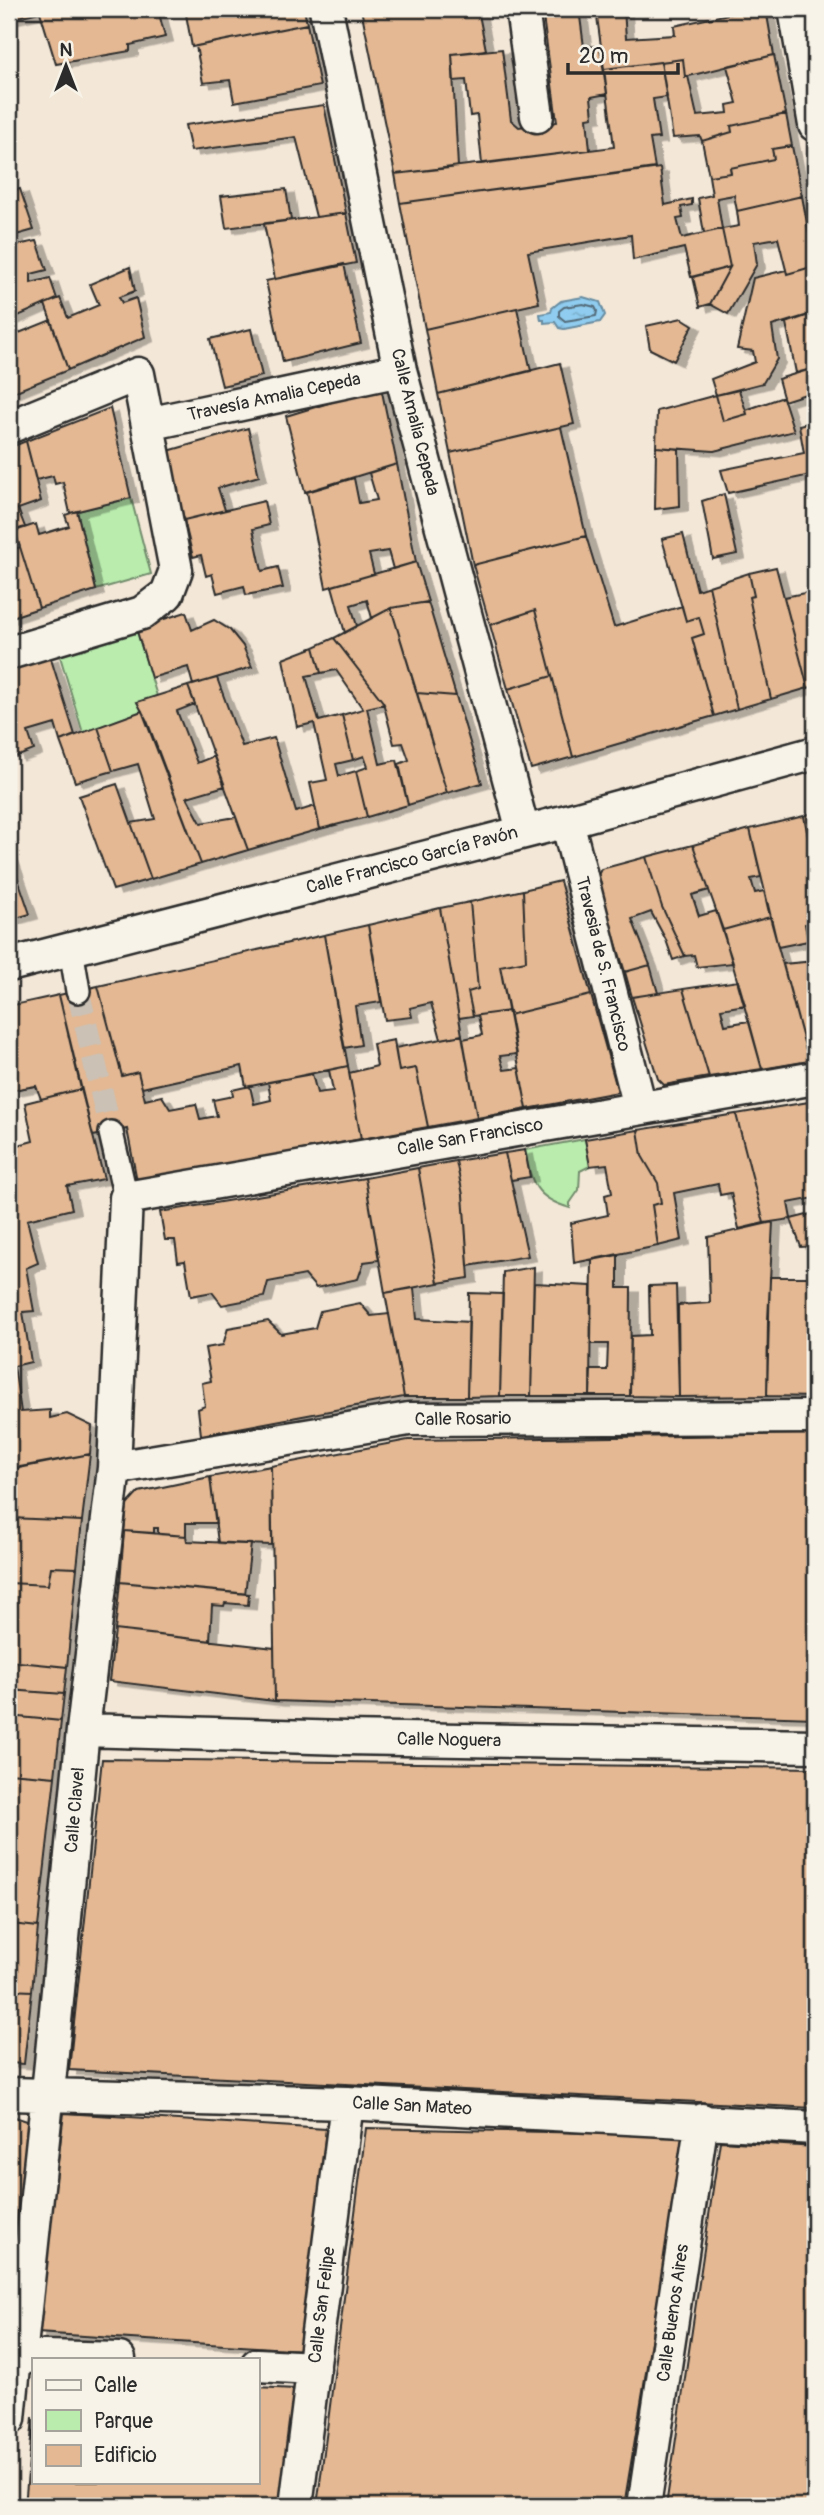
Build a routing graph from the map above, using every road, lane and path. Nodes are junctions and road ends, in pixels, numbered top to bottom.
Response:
1 (326, 9) edge
2 (522, 9) edge
3 (795, 9) edge
4 (810, 65) edge
5 (537, 116) dead end
6 (815, 125) edge
7 (400, 370) junction
8 (148, 424) junction
9 (9, 427) edge
10 (9, 653) edge
11 (815, 753) edge
12 (567, 821) junction
13 (523, 831) junction
14 (71, 949) junction
15 (9, 965) edge
16 (78, 990) tunnel mouth
17 (815, 1078) edge
18 (640, 1107) junction
19 (111, 1133) tunnel mouth
20 (126, 1198) junction
21 (815, 1417) edge
22 (114, 1468) junction
23 (83, 1730) junction
24 (815, 1746) edge
25 (9, 2094) edge
26 (48, 2096) junction
27 (347, 2103) junction
28 (702, 2120) junction
29 (815, 2128) edge
30 (12, 2356) edge
31 (83, 2358) edge
32 (259, 2365) edge
33 (314, 2368) junction
34 (9, 2419) edge
35 (296, 2506) edge
36 (645, 2506) edge

1 - 7 street, Calle Amalia Cepeda
2 - 5 street
3 - 4 street
4 - 6 street
7 - 8 street, Travesía Amalia Cepeda
7 - 13 street, Calle Amalia Cepeda
8 - 9 street
8 - 10 street
11 - 12 street, Calle Francisco García Pavón
12 - 13 street, Calle Francisco García Pavón
12 - 18 street, Travesia de S. Francisco
13 - 14 street, Calle Francisco García Pavón
14 - 15 street, Calle Francisco García Pavón
14 - 16 street
17 - 18 street, Calle San Francisco
18 - 20 street, Calle San Francisco
19 - 20 street
20 - 22 street, Calle Clavel
21 - 22 street, Calle Rosario
22 - 23 street, Calle Clavel
23 - 24 street, Calle Noguera
23 - 26 street, Calle Clavel
25 - 26 street, Calle San Mateo
26 - 27 street, Calle San Mateo
26 - 30 street, Calle Clavel
27 - 28 street, Calle San Mateo
27 - 33 street, Calle San Felipe
28 - 29 street, Calle San Mateo
28 - 36 street, Calle Buenos Aires
30 - 31 street
30 - 34 street, Calle Clavel
32 - 33 street
33 - 35 street, Calle San Felipe

